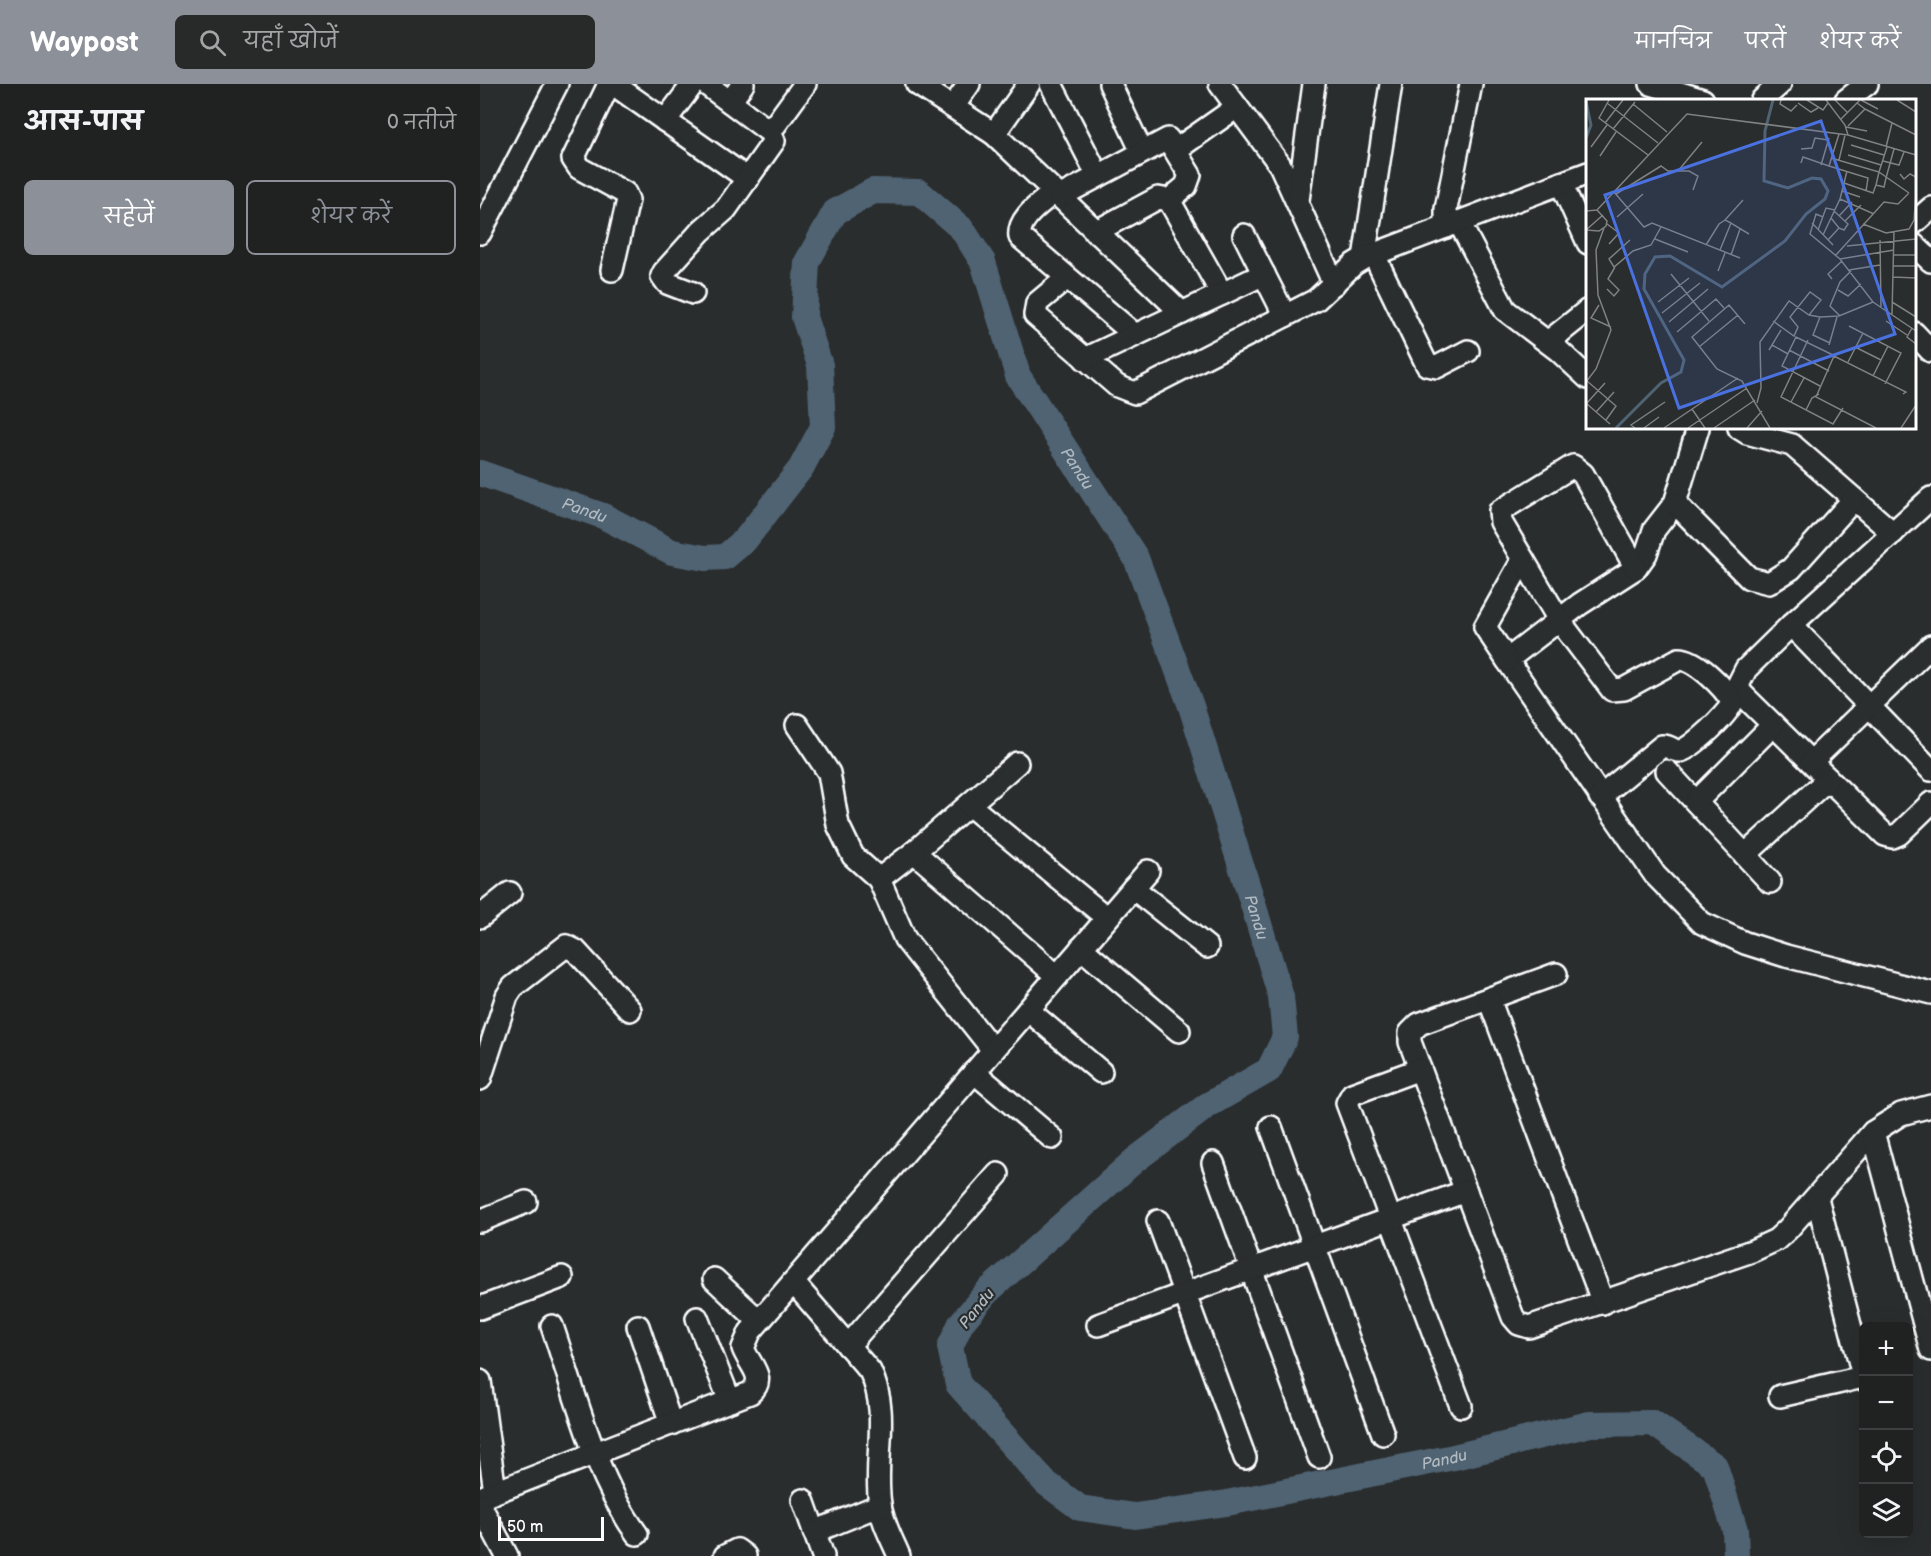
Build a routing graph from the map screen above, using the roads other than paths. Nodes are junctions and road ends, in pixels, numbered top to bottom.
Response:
1 (557, 84) edge
2 (611, 84) edge
3 (693, 84) edge
4 (705, 84) edge
5 (742, 84) edge
6 (805, 84) edge
7 (917, 84) edge
8 (969, 84) edge
9 (1029, 84) edge
10 (1051, 84) edge
11 (1110, 84) edge
12 (1220, 84) edge
13 (1314, 84) edge
14 (1391, 84) edge
15 (1471, 84) edge
16 (1651, 84) edge
17 (1780, 84) edge
18 (1867, 84) edge
19 (1700, 99) edge
20 (1763, 99) edge
21 (1847, 99) edge
22 (730, 102) junction
23 (953, 107) junction
24 (1237, 107) junction
25 (665, 121) junction
26 (770, 132) junction
27 (993, 134) junction
28 (1176, 149) junction
29 (1142, 152) junction
30 (1586, 173) edge
31 (1098, 176) junction
32 (748, 179) junction
33 (1561, 183) junction
34 (1057, 194) junction
35 (1169, 200) junction
36 (1298, 200) junction
37 (1931, 208) edge
38 (1916, 221) edge
39 (1453, 224) junction
40 (1095, 232) junction
41 (480, 233) edge
42 (1244, 235) dead end
43 (1586, 241) edge
44 (1916, 247) edge
45 (1369, 257) junction
46 (1931, 261) edge
47 (612, 270) dead end
48 (1264, 274) junction
49 (1066, 278) junction
50 (1334, 284) junction
51 (693, 293) dead end
52 (1222, 294) junction
53 (1586, 311) edge
54 (1182, 313) junction
55 (1285, 316) junction
56 (1135, 335) junction
57 (1916, 335) edge
58 (1548, 342) junction
59 (1468, 351) dead end
60 (1931, 351) edge
61 (1085, 359) junction
62 (1586, 377) edge
63 (1698, 429) edge
64 (1741, 429) edge
65 (1931, 498) edge
66 (1854, 499) junction
67 (1675, 503) junction
68 (1893, 533) junction
69 (1522, 559) junction
70 (1636, 568) junction
71 (1559, 620) junction
72 (1791, 625) junction
73 (1931, 646) edge
74 (1507, 660) junction
75 (1869, 704) junction
76 (797, 725) dead end
77 (1773, 725) junction
78 (1812, 761) junction
79 (1017, 763) dead end
80 (1667, 771) dead end
81 (1931, 771) edge
82 (1828, 779) junction
83 (1600, 797) junction
84 (1696, 802) junction
85 (1931, 803) edge
86 (969, 805) junction
87 (914, 852) junction
88 (1745, 855) junction
89 (1148, 871) dead end
90 (879, 879) junction
91 (1770, 882) dead end
92 (1133, 888) junction
93 (510, 893) dead end
94 (480, 917) edge
95 (1107, 918) junction
96 (1207, 947) dead end
97 (1081, 948) junction
98 (1556, 975) dead end
99 (1057, 976) junction
100 (1931, 993) edge
101 (1489, 999) junction
102 (630, 1010) dead end
103 (1028, 1010) junction
104 (1179, 1031) dead end
105 (993, 1050) junction
106 (481, 1068) edge
107 (1420, 1069) junction
108 (974, 1072) junction
109 (1101, 1072) dead end
110 (1931, 1106) edge
111 (1271, 1126) dead end
112 (1873, 1132) junction
113 (1052, 1138) dead end
114 (1213, 1163) dead end
115 (998, 1174) dead end
116 (1466, 1191) junction
117 (1817, 1198) junction
118 (526, 1202) dead end
119 (1390, 1219) junction
120 (480, 1221) edge
121 (1158, 1221) dead end
122 (1315, 1246) junction
123 (1251, 1269) junction
124 (562, 1277) dead end
125 (714, 1279) dead end
126 (793, 1282) junction
127 (1185, 1293) junction
128 (1602, 1302) junction
129 (480, 1308) edge
130 (697, 1318) dead end
131 (759, 1321) junction
132 (1098, 1325) dead end
133 (552, 1326) dead end
134 (638, 1326) dead end
135 (848, 1346) junction
136 (1931, 1350) edge
137 (1862, 1376) edge
138 (1859, 1379) edge
139 (480, 1381) edge
140 (1780, 1396) dead end
141 (730, 1401) junction
142 (1461, 1406) dead end
143 (671, 1424) junction
144 (1383, 1434) dead end
145 (596, 1453) junction
146 (1319, 1457) dead end
147 (1245, 1458) dead end
148 (485, 1498) edge
149 (803, 1500) dead end
150 (880, 1505) junction
151 (814, 1532) junction
152 (637, 1534) dead end
153 (507, 1556) edge
154 (725, 1556) edge
155 (745, 1556) edge
156 (823, 1556) edge
157 (899, 1556) edge

1 - 41 street
2 - 25 street
2 - 47 street
3 - 25 street
4 - 22 street
5 - 22 street
6 - 26 street
7 - 23 street
8 - 23 street
9 - 27 street
10 - 31 street
11 - 29 street
12 - 24 street
13 - 36 street
14 - 45 street
15 - 39 street
16 - 19 street
17 - 20 street
18 - 21 street
22 - 26 street
23 - 27 street
24 - 28 street
24 - 36 street
25 - 32 street
26 - 32 street
27 - 34 street
28 - 29 street
28 - 35 street
29 - 31 street
30 - 33 street
31 - 34 street
32 - 51 street
33 - 39 street
33 - 43 street
34 - 40 street
34 - 49 street
35 - 40 street
35 - 52 street
36 - 50 street
37 - 38 street
39 - 45 street
39 - 58 street
40 - 54 street
42 - 48 street
44 - 46 street
45 - 50 street
45 - 59 street
48 - 52 street
48 - 55 street
49 - 56 street
49 - 61 street
50 - 55 street
52 - 54 street
53 - 58 street
54 - 56 street
55 - 61 street
56 - 61 street
57 - 60 street
58 - 62 street
63 - 67 street
64 - 66 street
65 - 68 street
66 - 67 street
66 - 68 street
67 - 70 street
68 - 72 street
69 - 70 street
69 - 71 street
69 - 74 street
70 - 71 street
71 - 74 street
71 - 83 street
72 - 75 street
72 - 77 street
73 - 75 street
74 - 83 street
75 - 78 street
75 - 81 street
76 - 90 street
77 - 78 street
77 - 84 street
78 - 82 street
79 - 86 street
80 - 84 street
82 - 85 street
82 - 88 street
83 - 100 street
84 - 88 street
86 - 87 street
86 - 95 street
87 - 90 street
87 - 99 street
88 - 91 street
89 - 92 street
90 - 105 street
92 - 95 street
92 - 96 street
93 - 94 street
95 - 97 street
97 - 99 street
97 - 104 street
98 - 101 street
99 - 103 street
101 - 107 street
101 - 128 street
102 - 106 street
103 - 105 street
103 - 109 street
105 - 108 street
107 - 116 street
107 - 119 street
108 - 113 street
108 - 126 street
110 - 112 street
111 - 122 street
112 - 117 street
112 - 136 street
114 - 123 street
115 - 135 street
116 - 119 street
116 - 128 street
117 - 128 street
117 - 137 street
118 - 120 street
119 - 122 street
119 - 142 street
121 - 127 street
122 - 123 street
122 - 144 street
123 - 127 street
123 - 146 street
124 - 129 street
125 - 131 street
126 - 131 street
126 - 135 street
127 - 132 street
127 - 147 street
130 - 141 street
131 - 141 street
133 - 145 street
134 - 143 street
135 - 150 street
138 - 140 street
139 - 148 street
141 - 143 street
143 - 145 street
145 - 148 street
145 - 152 street
148 - 153 street
149 - 151 street
150 - 151 street
150 - 157 street
151 - 156 street
154 - 155 street

